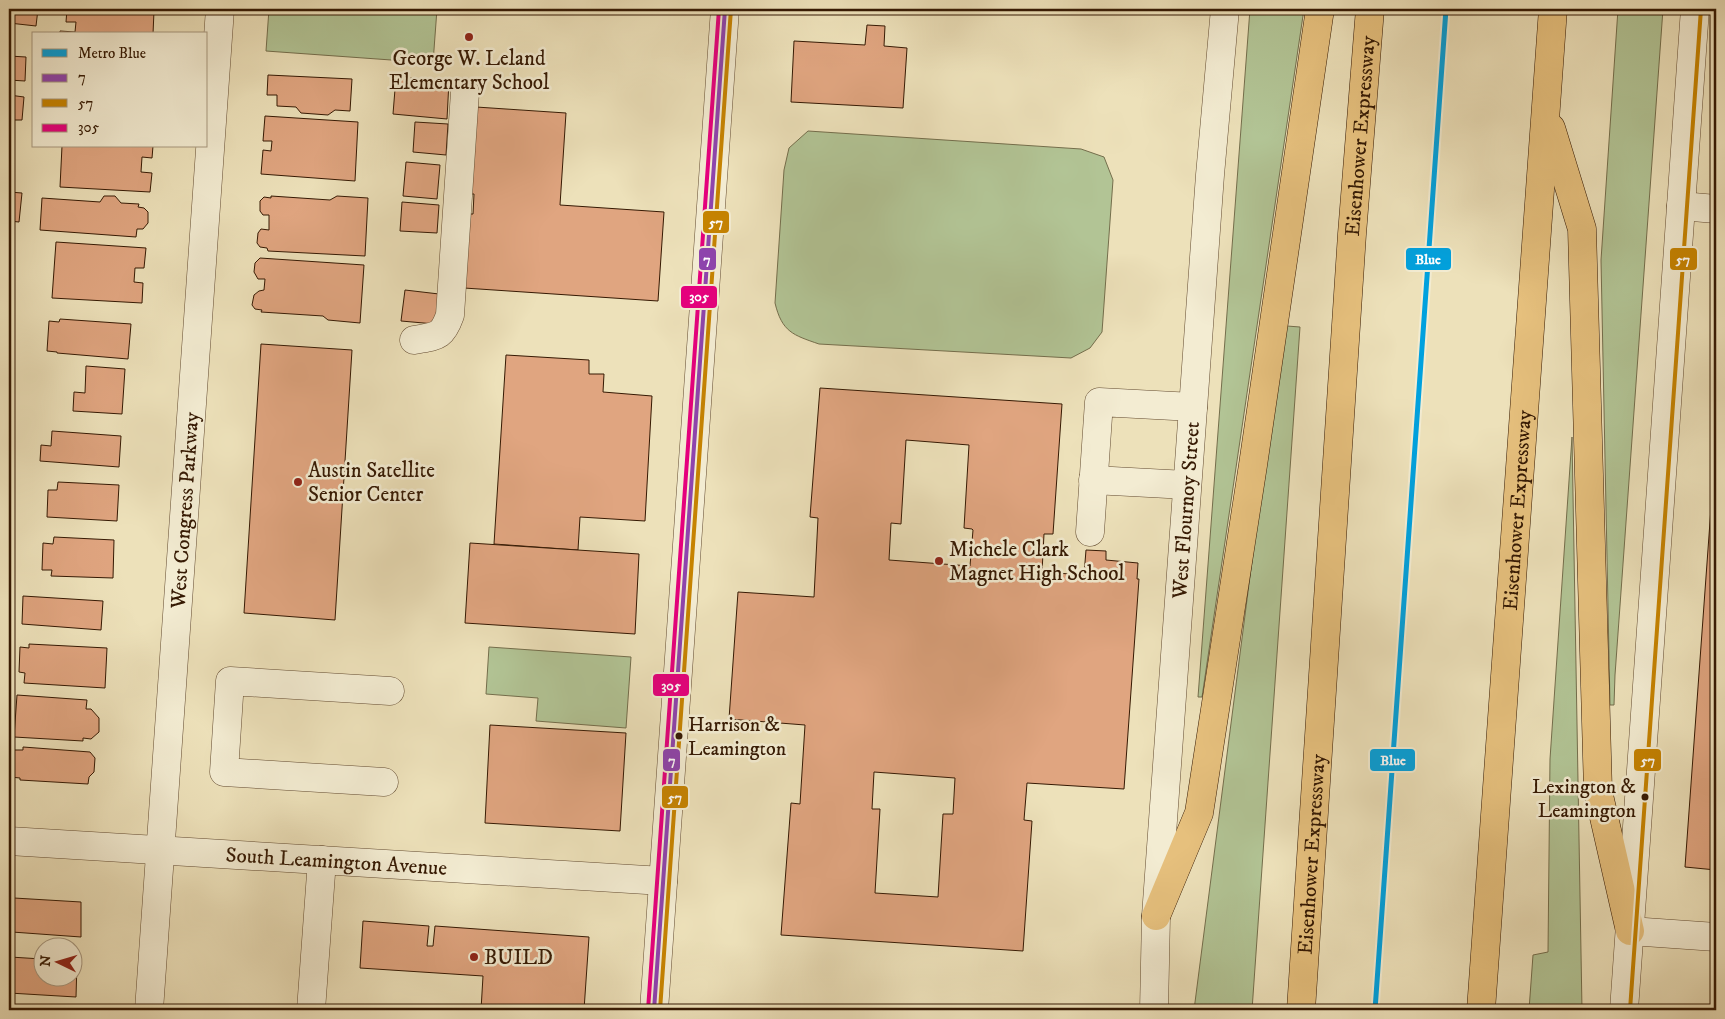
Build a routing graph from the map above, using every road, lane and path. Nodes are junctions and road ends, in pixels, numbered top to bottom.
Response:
1 (220, 9) edge
2 (725, 9) edge
3 (1225, 9) edge
4 (1320, 9) edge
5 (1370, 9) edge
6 (1553, 9) edge
7 (1695, 9) edge
8 (465, 92) dead end
9 (1546, 113) junction
10 (1681, 206) junction
11 (1716, 209) edge
12 (414, 340) dead end
13 (1193, 407) junction
14 (1093, 480) junction
15 (1187, 485) junction
16 (1090, 532) dead end
17 (390, 691) dead end
18 (384, 782) dead end
19 (9, 841) edge
20 (160, 850) junction
21 (322, 860) junction
22 (663, 881) junction
23 (1156, 916) junction
24 (1630, 931) junction
25 (1716, 937) edge
26 (149, 1010) edge
27 (311, 1010) edge
28 (654, 1010) edge
29 (1154, 1010) edge
30 (1300, 1010) edge
31 (1481, 1010) edge
32 (1624, 1010) edge

1 - 20 street, West Congress Parkway
2 - 22 street
3 - 13 street, West Flournoy Street
4 - 23 highway
5 - 30 highway, Eisenhower Expressway
6 - 9 highway, Eisenhower Expressway
7 - 10 street
8 - 12 street
9 - 24 highway
9 - 31 highway, Eisenhower Expressway
10 - 11 street
10 - 24 street
13 - 14 street
13 - 15 street, West Flournoy Street
14 - 15 street
14 - 16 street
15 - 23 street, West Flournoy Street
17 - 18 street
19 - 20 street, South Leamington Avenue
20 - 21 street, South Leamington Avenue
20 - 26 street, West Congress Parkway
21 - 22 street, South Leamington Avenue
21 - 27 street
22 - 28 street
23 - 29 street, West Flournoy Street
24 - 25 street
24 - 32 street

